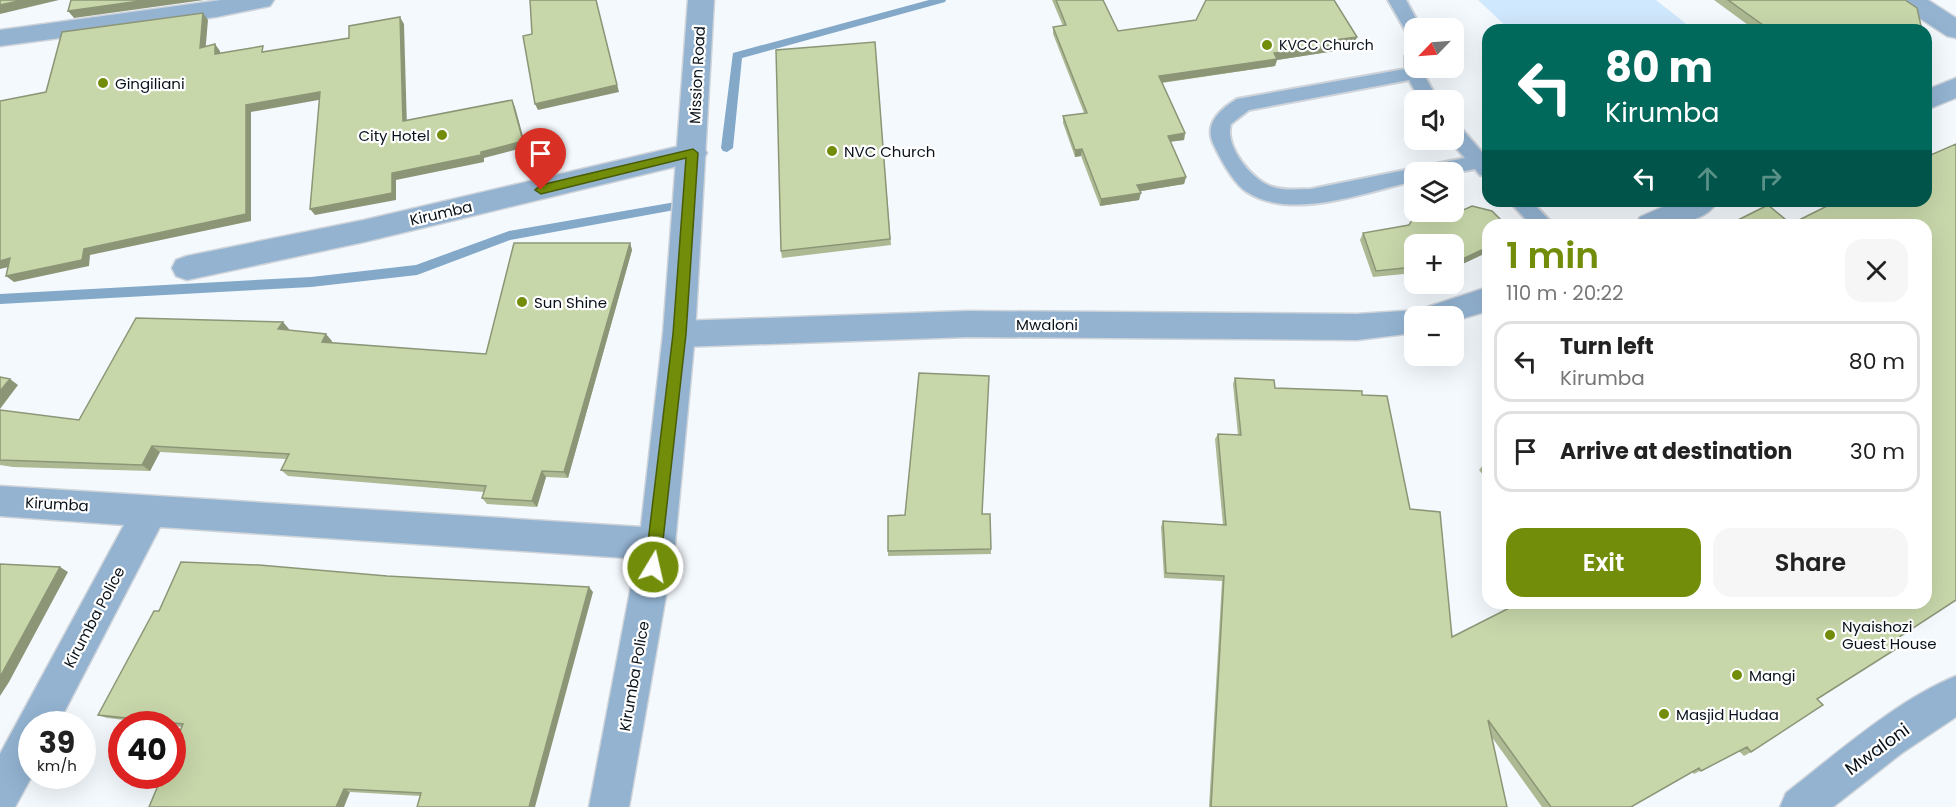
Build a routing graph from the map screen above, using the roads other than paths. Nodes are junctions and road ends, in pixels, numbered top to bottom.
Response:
1 (261, 0) edge
2 (701, 0) edge
3 (1397, 0) edge
4 (1910, 0) edge
5 (1407, 18) edge
6 (1956, 30) edge
7 (0, 38) edge
8 (1404, 66) edge
9 (1956, 87) edge
10 (1932, 98) edge
11 (1464, 145) edge
12 (693, 153) junction
13 (1482, 166) edge
14 (1482, 167) edge
15 (1464, 169) edge
16 (1404, 176) edge
17 (1526, 207) edge
18 (1690, 207) edge
19 (1538, 219) edge
20 (1663, 219) edge
21 (187, 268) dead end
22 (1482, 301) edge
23 (1464, 306) edge
24 (1404, 322) edge
25 (679, 334) junction
26 (0, 501) edge
27 (151, 510) junction
28 (657, 544) junction
29 (1956, 695) edge
30 (44, 711) edge
31 (18, 761) edge
32 (0, 794) edge
33 (609, 807) edge
34 (1800, 807) edge

1 - 7 street
2 - 12 street, Mission Road
3 - 5 lane
4 - 6 street
8 - 16 lane
9 - 10 street
11 - 13 lane
12 - 21 street, Kirumba
12 - 25 street, Mission Road
14 - 15 lane
17 - 19 lane
18 - 20 street
22 - 23 street
24 - 25 street, Mwaloni
25 - 28 street, Mission Road
26 - 27 street, Kirumba
27 - 28 street, Kirumba
27 - 30 street, Kirumba Police
28 - 33 street, Kirumba Police
29 - 34 street, Mwaloni
31 - 32 street

